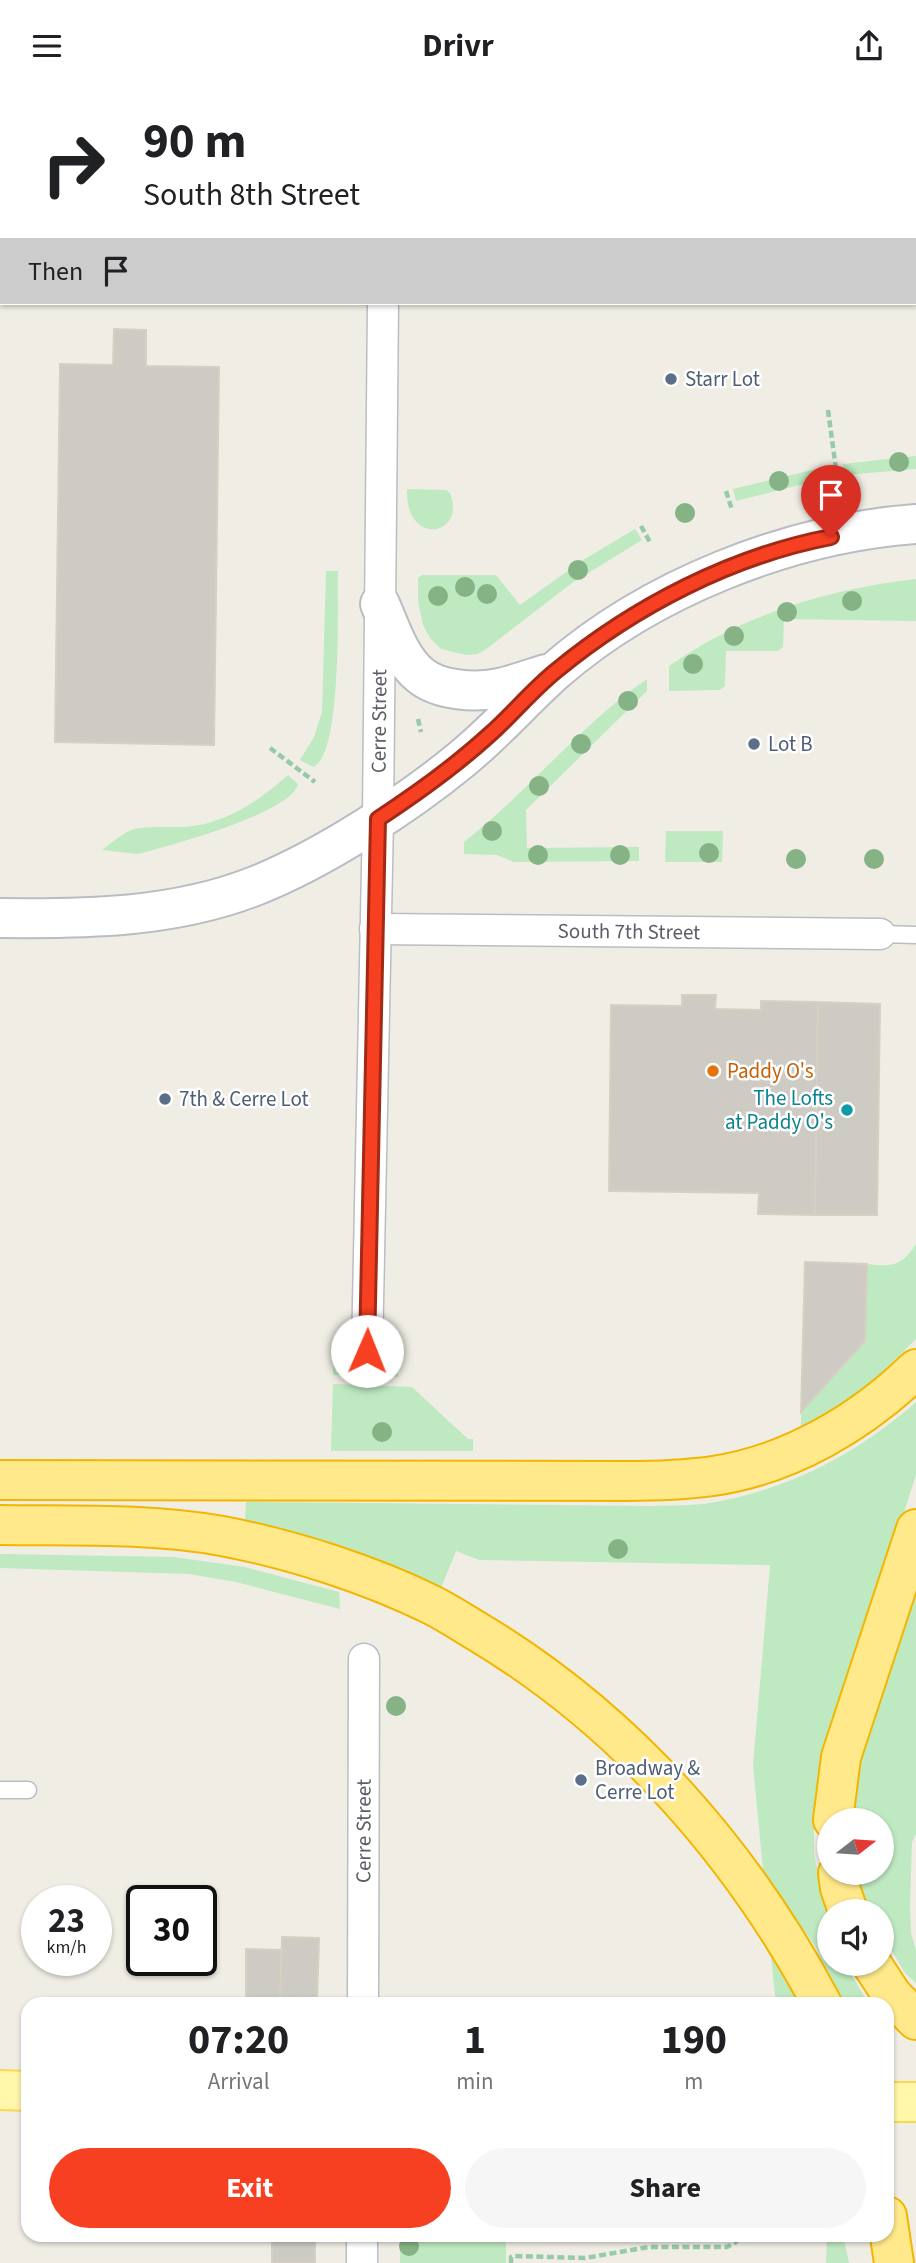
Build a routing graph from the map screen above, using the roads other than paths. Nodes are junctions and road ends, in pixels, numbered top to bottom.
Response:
1 (383, 305) edge
2 (916, 524) edge
3 (380, 604) junction
4 (555, 671) junction
5 (378, 819) junction
6 (0, 918) edge
7 (375, 929) junction
8 (880, 934) joint
9 (916, 935) edge
10 (367, 1351) dead end
11 (916, 1369) edge
12 (0, 1481) edge
13 (0, 1525) edge
14 (916, 1529) edge
15 (364, 1659) dead end
16 (0, 1790) edge
17 (28, 1790) dead end
18 (835, 1808) edge
19 (880, 1976) edge
20 (363, 1997) edge
21 (818, 1997) edge
22 (894, 1997) edge
23 (894, 1997) edge
24 (916, 2020) edge
25 (0, 2090) edge
26 (21, 2091) edge
27 (894, 2102) edge
28 (916, 2102) edge
29 (362, 2242) edge
30 (891, 2242) edge
31 (362, 2263) edge
32 (894, 2263) edge

1 - 3 street, Cerre Street
2 - 4 main road
3 - 4 main road
3 - 5 street, Cerre Street
4 - 5 main road
5 - 6 main road
5 - 7 street, Cerre Street
7 - 8 street, South 7th Street
7 - 10 street, Cerre Street
8 - 9 lane
11 - 12 highway
13 - 21 highway
14 - 18 highway
15 - 20 street, Cerre Street
16 - 17 lane
19 - 23 highway
22 - 24 highway
25 - 26 main road
27 - 28 main road
29 - 31 street
30 - 32 highway

